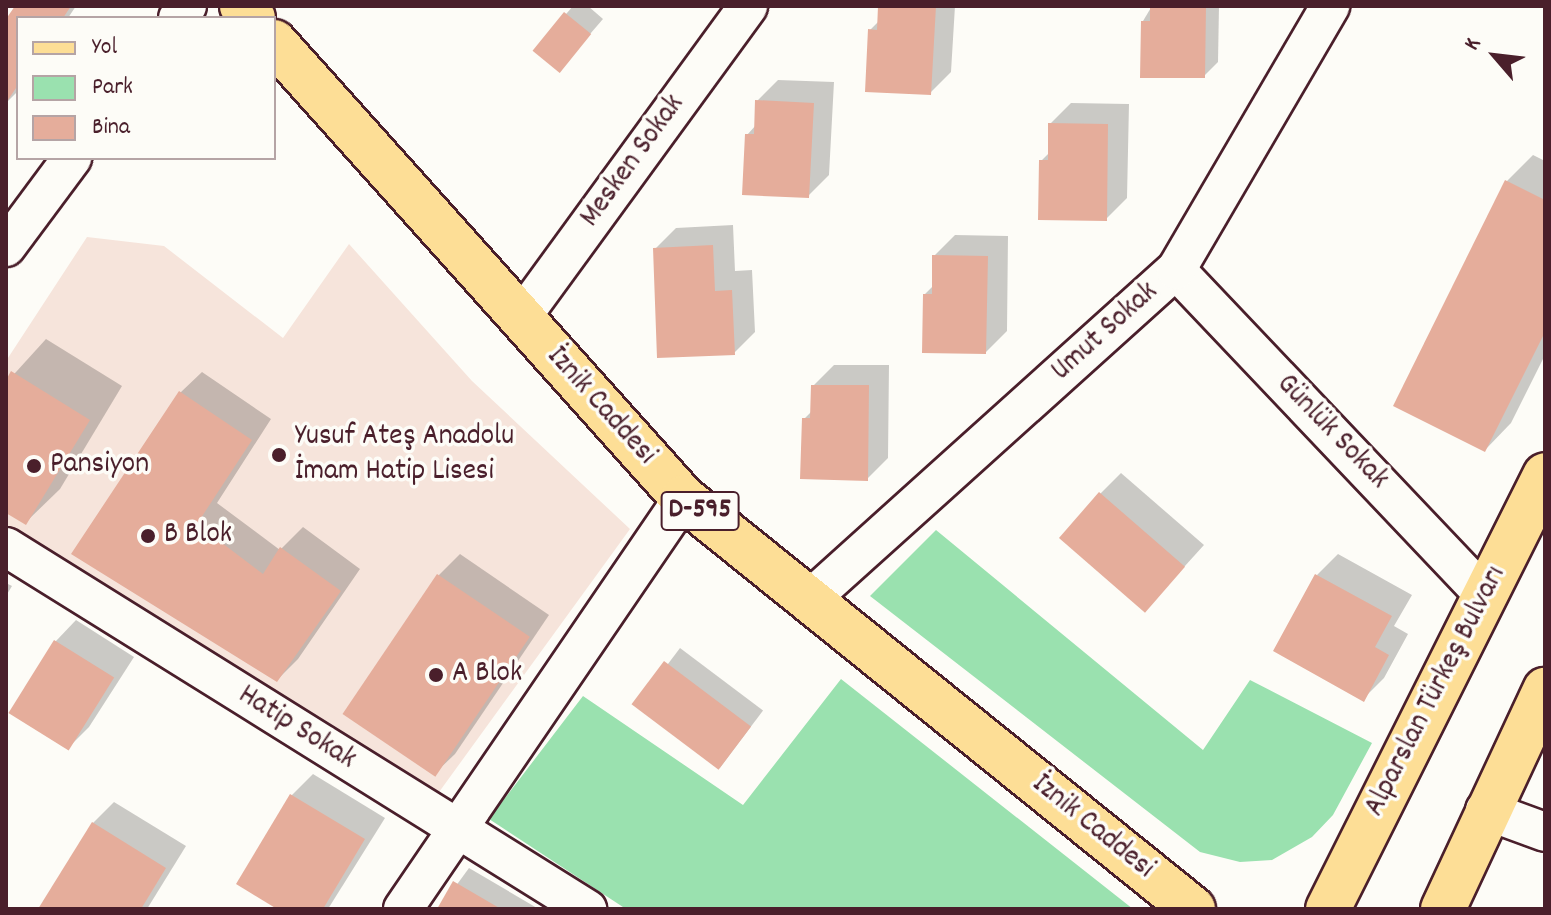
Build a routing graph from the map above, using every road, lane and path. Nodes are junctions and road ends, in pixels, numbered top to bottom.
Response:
1 (748, 6) edge
2 (1330, 6) edge
3 (276, 44) edge
4 (70, 160) edge
5 (12, 226) edge
6 (1176, 270) junction
7 (520, 319) junction
8 (1545, 475) edge
9 (683, 498) junction
10 (6, 547) edge
11 (1486, 597) junction
12 (809, 600) junction
13 (1545, 690) edge
14 (1485, 810) junction
15 (457, 831) junction
16 (1545, 832) edge
17 (403, 909) edge
18 (587, 909) edge
19 (1193, 909) edge
20 (1328, 909) edge
21 (1443, 909) edge

1 - 7 street, Mesken Sokak
2 - 6 street, Umut Sokak
3 - 7 main road, İznik Caddesi / D-595
4 - 5 street
6 - 11 street, Günlük Sokak
6 - 12 street, Umut Sokak
7 - 9 main road, İznik Caddesi / D-595
8 - 11 main road, Alparslan Türkeş Bulvarı
9 - 12 main road, İznik Caddesi / D-595
9 - 15 street
10 - 15 street, Hatip Sokak
11 - 20 main road, Alparslan Türkeş Bulvarı
12 - 19 main road, İznik Caddesi / D-595
13 - 14 main road
14 - 16 street
14 - 21 main road
15 - 17 street
15 - 18 street, Hatip Sokak

